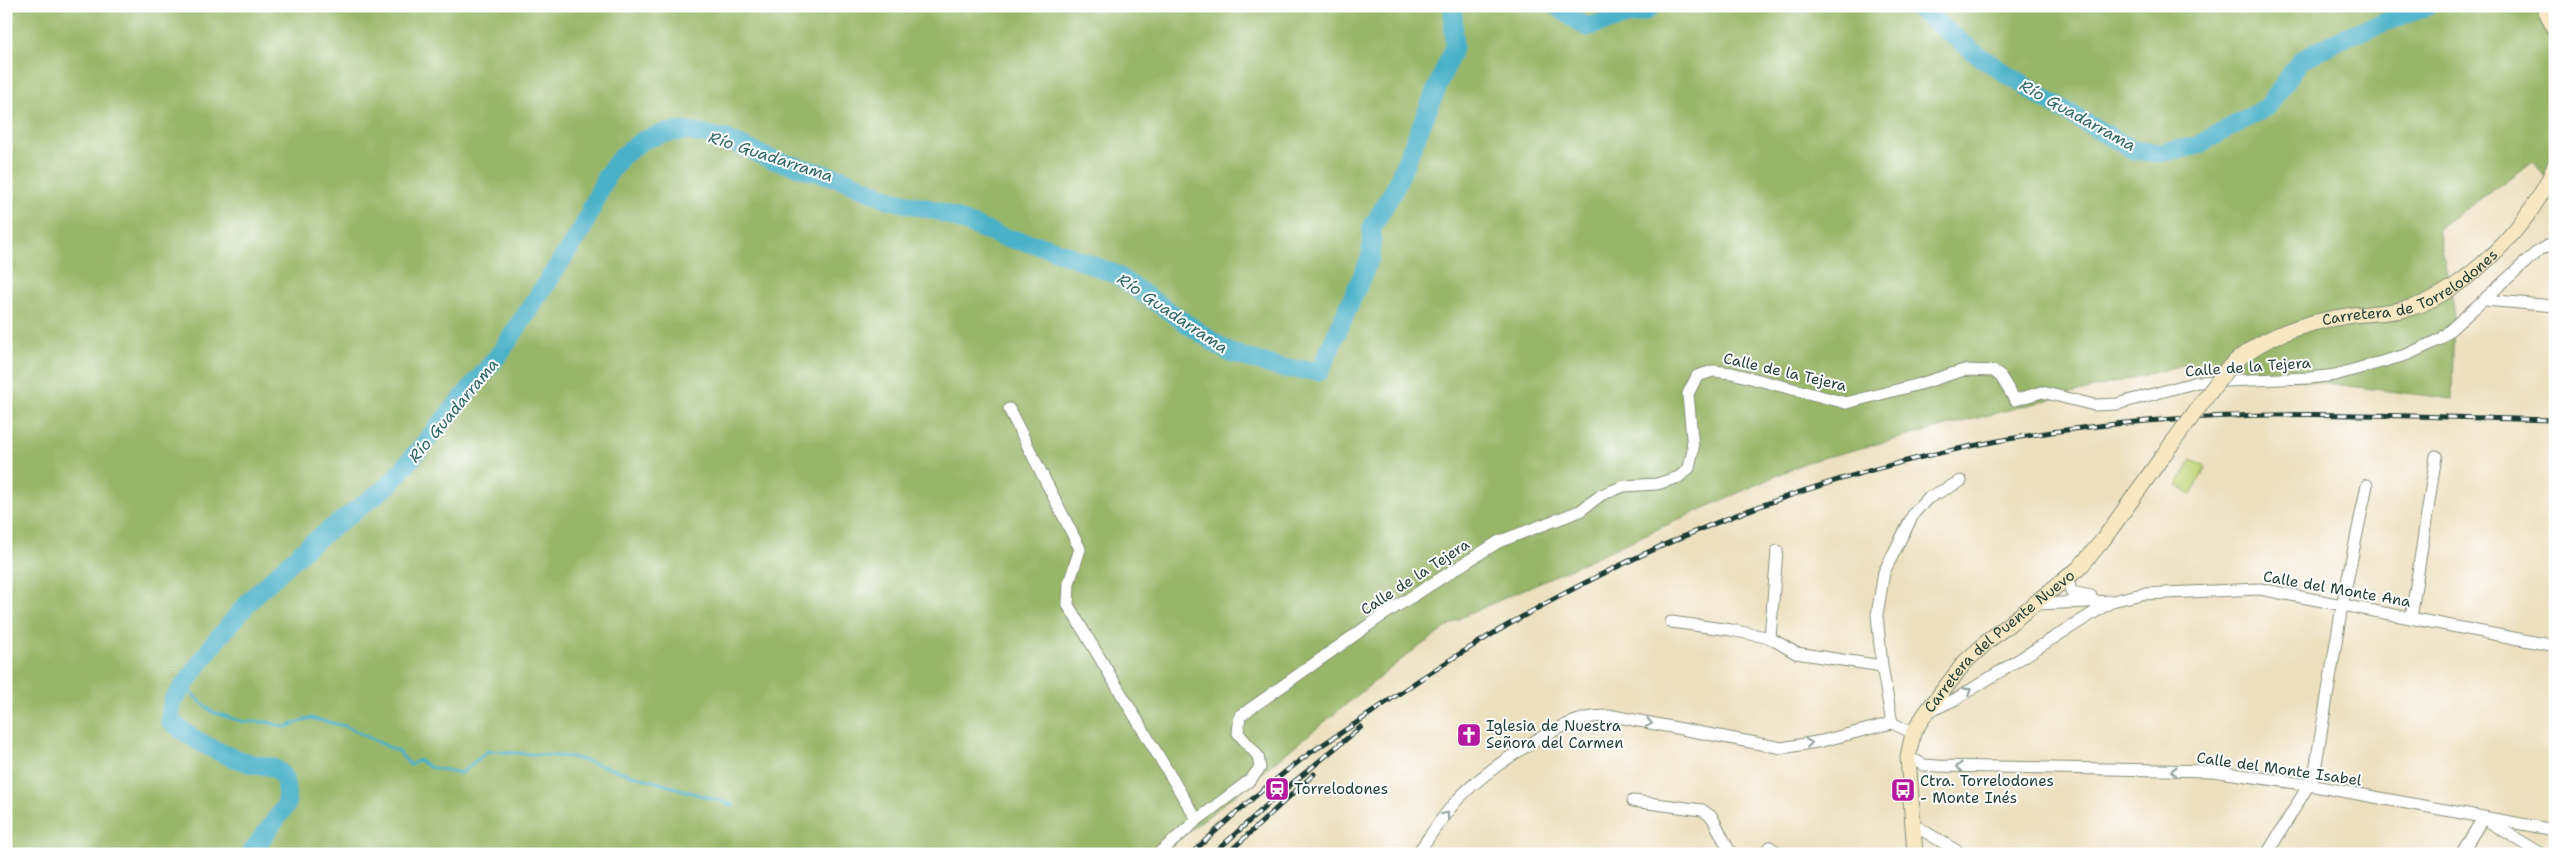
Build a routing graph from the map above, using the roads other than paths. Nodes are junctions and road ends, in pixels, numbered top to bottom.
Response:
1 (2544, 6) edge
2 (2555, 31) edge
3 (2555, 165) edge
4 (2555, 242) edge
5 (2485, 300) junction
6 (2555, 306) edge
7 (1009, 409) dead end
8 (2162, 456) joint
9 (2436, 456) dead end
10 (1961, 481) dead end
11 (2367, 485) dead end
12 (1777, 551) dead end
13 (2068, 579) junction
14 (2112, 601) junction
15 (2036, 604) junction
16 (2342, 606) junction
17 (2412, 618) junction
18 (1671, 622) dead end
19 (1770, 638) junction
20 (2555, 646) edge
21 (1882, 666) junction
22 (1925, 714) junction
23 (1892, 723) junction
24 (1913, 733) junction
25 (1908, 758) junction
26 (2309, 785) junction
27 (1633, 801) dead end
28 (2483, 818) junction
29 (1197, 820) junction
30 (1914, 826) junction
31 (2555, 827) edge
32 (1158, 854) edge
33 (1417, 854) edge
34 (1731, 854) edge
35 (1916, 854) edge
36 (1962, 854) edge
37 (2267, 854) edge
38 (2461, 854) edge
39 (2542, 854) edge

1 - 2 main road
3 - 8 main road, Carretera de Torrelodones, bridge
4 - 5 street, Calle de la Tejera
5 - 6 street
5 - 29 street, Calle de la Tejera
7 - 29 street
8 - 13 main road, Carretera del Puente Nuevo
9 - 17 street
10 - 21 street
11 - 16 street
12 - 19 street
13 - 14 street, Calle del Monte Ana
13 - 15 main road, Carretera del Puente Nuevo
14 - 15 street, Calle del Monte Ana
14 - 16 street, Calle del Monte Ana
22 -> 14 street, Calle del Monte Ana
15 - 22 main road, Carretera del Puente Nuevo
16 - 17 street, Calle del Monte Ana
16 - 26 street
17 - 20 street, Calle del Monte Ana
18 - 19 street
19 - 21 street
21 - 23 street
22 - 24 main road, Carretera del Puente Nuevo
23 - 24 street
33 -> 23 street
24 - 25 main road, Carretera del Puente Nuevo
26 -> 25 street, Calle del Monte Isabel
25 - 30 main road, Carretera del Puente Nuevo
26 - 28 street, Calle del Monte Isabel
26 - 37 street
27 - 34 street
28 - 31 street, Calle del Monte Isabel
28 - 38 street
28 - 39 street
29 - 32 street, Calle de la Tejera
30 - 35 main road, Carretera del Puente Nuevo
30 - 36 street

